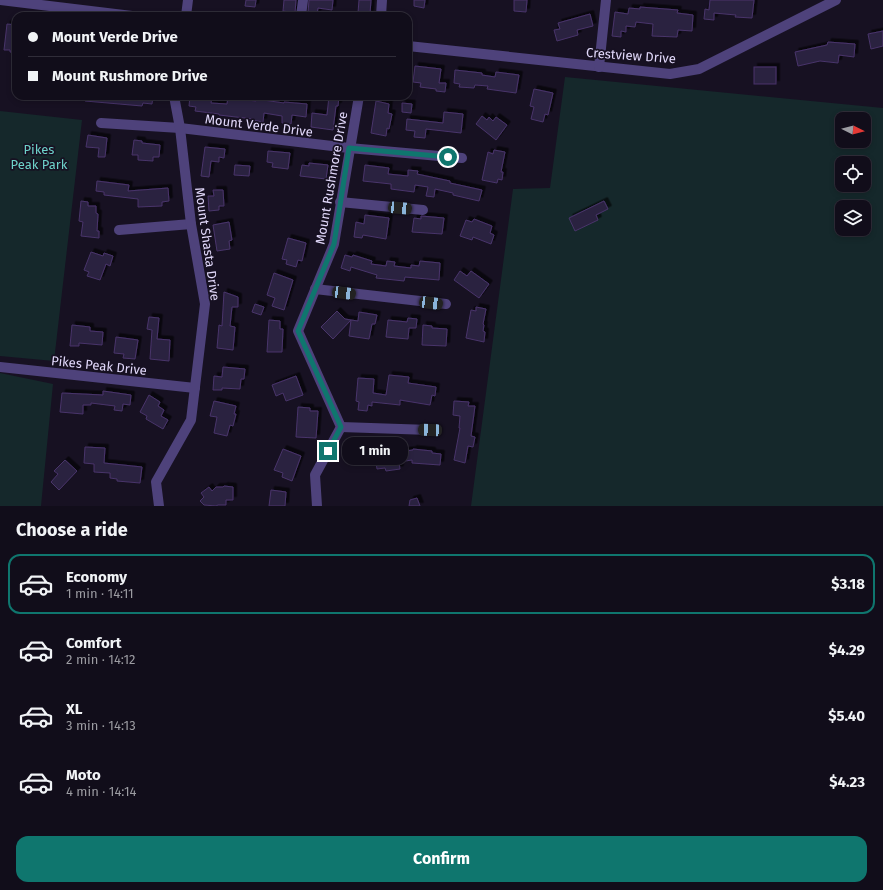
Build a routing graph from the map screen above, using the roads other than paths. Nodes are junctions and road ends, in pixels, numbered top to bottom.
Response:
1 (0, 0) edge
2 (188, 0) edge
3 (302, 0) edge
4 (382, 0) edge
5 (606, 0) edge
6 (836, 0) edge
7 (99, 12) edge
8 (186, 12) edge
9 (301, 12) edge
10 (381, 12) edge
11 (412, 46) edge
12 (599, 67) junction
13 (175, 100) edge
14 (358, 100) edge
15 (101, 123) dead end
16 (180, 128) junction
17 (349, 148) junction
18 (462, 158) dead end
19 (340, 202) junction
20 (423, 210) dead end
21 (191, 224) junction
22 (119, 230) dead end
23 (315, 289) junction
24 (446, 304) dead end
25 (0, 367) edge
26 (195, 388) junction
27 (341, 427) junction
28 (430, 430) dead end
29 (160, 506) edge
30 (317, 506) edge

1 - 7 street
2 - 8 street
3 - 9 street
4 - 10 street
5 - 12 street
6 - 12 street, Crestview Drive
11 - 12 street, Crestview Drive
13 - 16 street, Mount Shasta Drive
14 - 17 street, Mount Rushmore Drive
15 - 16 street, Mount Verde Drive
16 - 17 street, Mount Verde Drive
16 - 21 street, Mount Shasta Drive
17 - 18 street, Mount Verde Drive
17 - 19 street, Mount Rushmore Drive
19 - 20 street
19 - 23 street, Mount Rushmore Drive
21 - 22 street
21 - 26 street, Mount Shasta Drive
23 - 24 street
23 - 27 street, Mount Rushmore Drive
25 - 26 street, Pikes Peak Drive
26 - 29 street, Mount Shasta Drive
27 - 28 street
27 - 30 street

